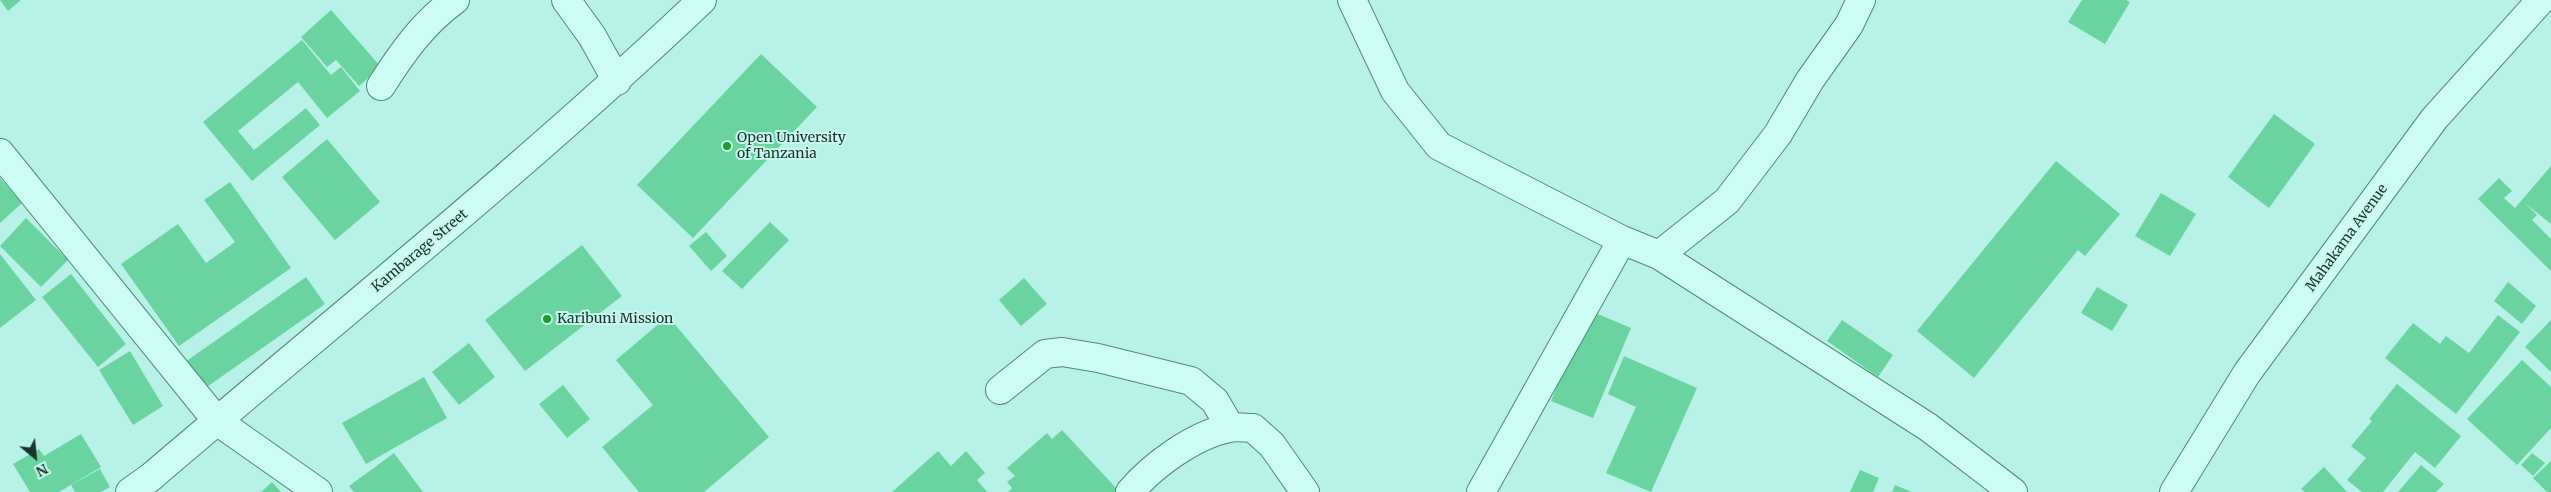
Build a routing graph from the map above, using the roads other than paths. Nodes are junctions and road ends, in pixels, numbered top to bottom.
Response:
1 (455, 0) edge
2 (566, 0) edge
3 (702, 0) edge
4 (1352, 0) edge
5 (1860, 0) edge
6 (2541, 0) edge
7 (618, 80) junction
8 (381, 86) dead end
9 (0, 153) edge
10 (1622, 240) junction
11 (1659, 255) junction
12 (1000, 390) dead end
13 (217, 421) junction
14 (1230, 427) junction
15 (130, 492) edge
16 (318, 492) edge
17 (1130, 492) edge
18 (1305, 492) edge
19 (1481, 492) edge
20 (2013, 492) edge
21 (2174, 492) edge

1 - 8 street
2 - 7 street
3 - 7 street, Kambarage Street
4 - 10 street
5 - 11 street
6 - 21 street, Mahakama Avenue
7 - 13 street, Kambarage Street
9 - 13 street
10 - 11 street
10 - 19 street
11 - 20 street
12 - 14 street
13 - 15 street, Kambarage Street
13 - 16 street
14 - 17 street
14 - 18 street

